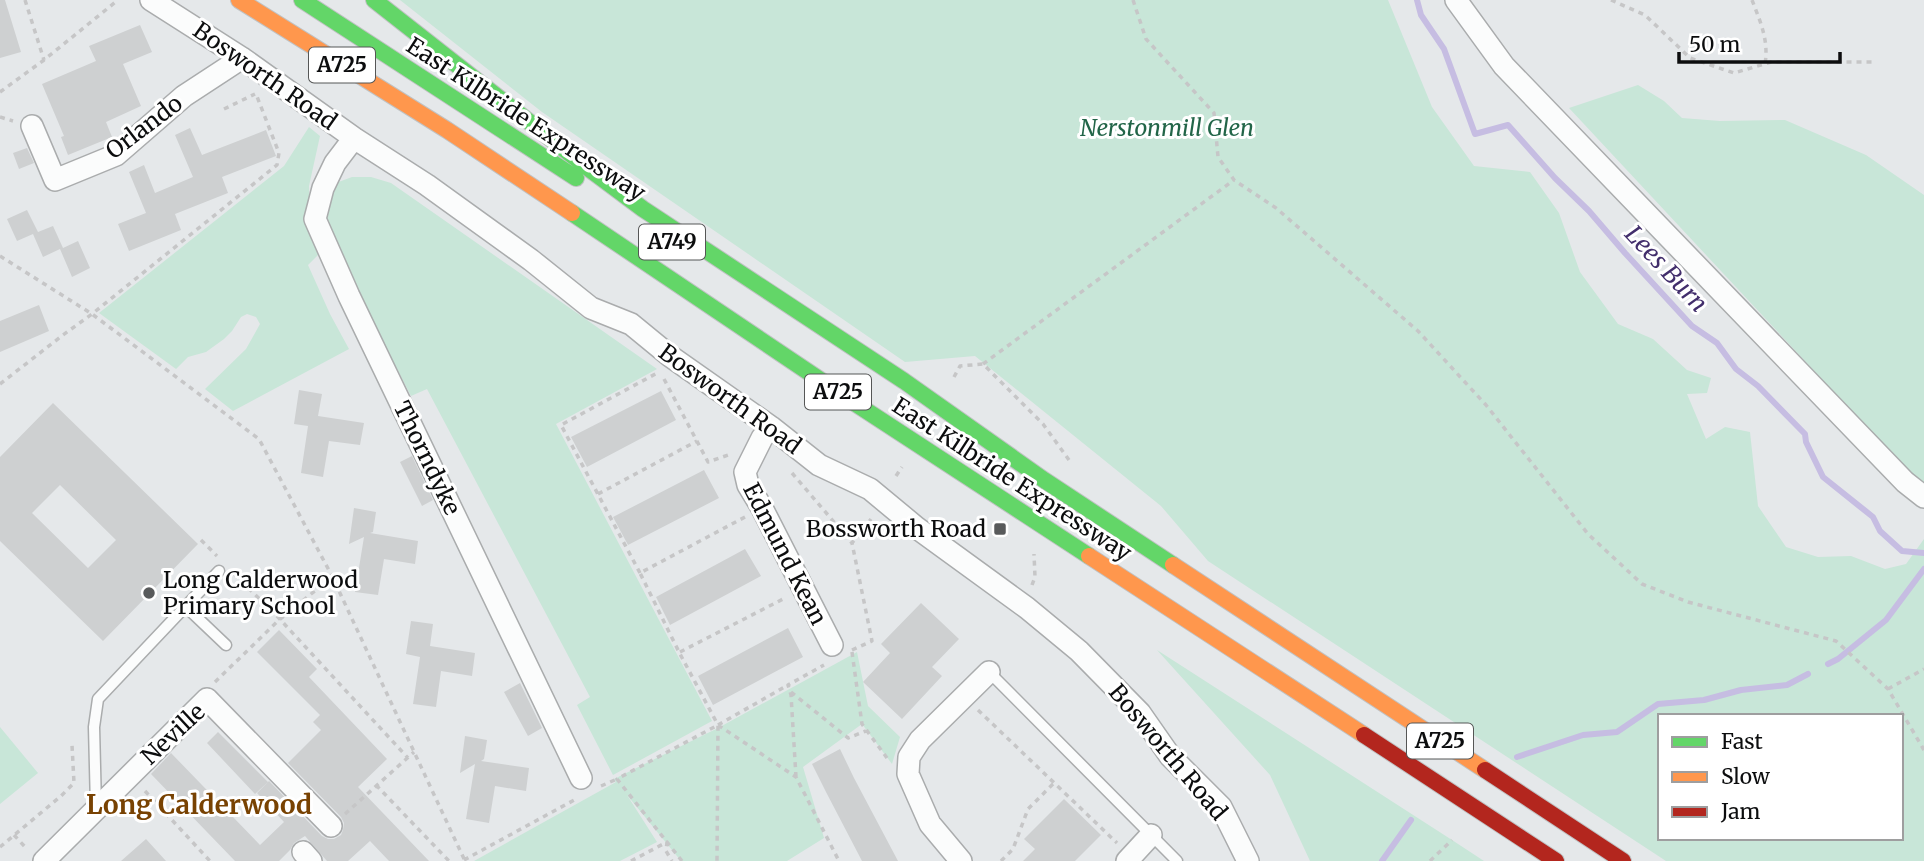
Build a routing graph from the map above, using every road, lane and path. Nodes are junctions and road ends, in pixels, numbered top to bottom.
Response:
1 (24, 0) edge
2 (118, 0) edge
3 (151, 0) edge
4 (239, 0) edge
5 (260, 0) edge
6 (302, 0) edge
7 (374, 0) edge
8 (1133, 0) edge
9 (1456, 0) edge
10 (1611, 0) edge
11 (1752, 0) edge
12 (242, 58) junction
13 (44, 60) junction
14 (1873, 62) dead end
15 (1765, 64) junction
16 (0, 92) edge
17 (262, 92) dead end
18 (255, 94) junction
19 (223, 110) dead end
20 (32, 126) dead end
21 (447, 130) junction
22 (354, 138) junction
23 (1234, 180) junction
24 (0, 256) edge
25 (92, 314) junction
26 (665, 364) junction
27 (983, 364) junction
28 (954, 377) dead end
29 (0, 384) edge
30 (771, 428) junction
31 (697, 441) junction
32 (757, 447) junction
33 (1071, 463) dead end
34 (785, 465) dead end
35 (1044, 480) junction
36 (598, 494) junction
37 (1924, 497) edge
38 (762, 508) junction
39 (871, 519) dead end
40 (1035, 521) junction
41 (201, 540) dead end
42 (852, 542) junction
43 (217, 556) dead end
44 (219, 571) dead end
45 (233, 573) dead end
46 (640, 573) junction
47 (332, 576) junction
48 (802, 589) junction
49 (186, 606) junction
50 (1027, 608) junction
51 (279, 620) junction
52 (226, 645) dead end
53 (841, 651) junction
54 (679, 652) junction
55 (1924, 669) edge
56 (989, 672) joint
57 (788, 688) junction
58 (1888, 690) junction
59 (964, 697) junction
60 (207, 699) junction
61 (1902, 714) edge
62 (1903, 715) edge
63 (718, 724) junction
64 (867, 730) junction
65 (72, 745) dead end
66 (1924, 750) edge
67 (414, 752) junction
68 (408, 758) junction
69 (908, 774) junction
70 (130, 775) junction
71 (796, 777) junction
72 (617, 779) junction
73 (1054, 783) junction
74 (376, 785) junction
75 (580, 788) junction
76 (96, 809) junction
77 (331, 826) joint
78 (1152, 835) junction
79 (1452, 840) dead end
80 (667, 842) junction
81 (0, 847) edge
82 (1129, 859) edge
83 (465, 860) edge
84 (44, 861) edge
85 (210, 861) edge
86 (449, 861) edge
87 (631, 861) edge
88 (672, 861) edge
89 (682, 861) edge
90 (717, 861) edge
91 (839, 861) edge
92 (961, 861) edge
93 (1001, 861) edge
94 (1177, 861) edge
95 (1248, 861) edge
96 (1430, 861) edge
97 (1556, 861) edge
98 (1623, 861) edge

1 - 13 path
2 - 13 path
3 - 12 street, Bosworth Road
4 - 21 main road, East Kilbride Expressway / A725
5 - 21 main road, East Kilbride Expressway
6 - 35 main road, East Kilbride Expressway / A749
7 - 35 main road, East Kilbride Expressway / A725
8 - 23 path
9 - 37 street
10 - 15 path
11 - 15 path
12 - 20 street, Orlando
12 - 22 street, Bosworth Road
13 - 16 path
14 - 15 path
17 - 18 path
18 - 19 path
18 - 25 path
21 - 40 main road, East Kilbride Expressway / A725
22 - 26 street, Bosworth Road
22 - 75 street, Thorndyke
23 - 27 path
23 - 58 path
24 - 25 path
25 - 29 path
25 - 47 path
26 - 30 street, Bosworth Road
26 - 31 path
26 - 36 path
27 - 28 path
27 - 33 path
30 - 32 street, Edmund Kean
30 - 50 street, Bosworth Road
31 - 32 path
31 - 36 path
32 - 38 street, Edmund Kean
34 - 42 path
35 - 98 main road, East Kilbride Expressway / A725
36 - 46 path
38 - 46 path
38 - 48 street, Edmund Kean
39 - 42 path
40 - 50 path
40 - 97 main road, East Kilbride Expressway / A725
41 - 43 path
42 - 53 path
44 - 49 lane
45 - 51 path
46 - 54 path
47 - 51 path
47 - 67 path
48 - 53 street, Edmund Kean
48 - 54 path
49 - 52 lane
49 - 76 lane
50 - 95 street, Bosworth Road
51 - 60 path
51 - 68 path
53 - 57 path
53 - 64 path
54 - 63 path
55 - 58 path
56 - 59 street
56 - 78 lane
57 - 63 path
57 - 64 path
57 - 71 path
58 - 61 path
59 - 69 street
59 - 73 path
60 - 70 street, Neville
60 - 77 street, Neville
62 - 66 path
63 - 71 path
63 - 72 path
63 - 90 path
64 - 69 path
65 - 81 path
67 - 68 path
67 - 83 path
68 - 74 path
69 - 92 street
70 - 76 street, Neville
70 - 85 path
71 - 91 path
72 - 75 path
72 - 80 path
73 - 82 path
73 - 93 path
74 - 77 path
74 - 86 path
75 - 83 path
76 - 84 street, Neville
78 - 82 street
78 - 94 lane
79 - 96 path
80 - 87 path
80 - 88 path
80 - 89 path

